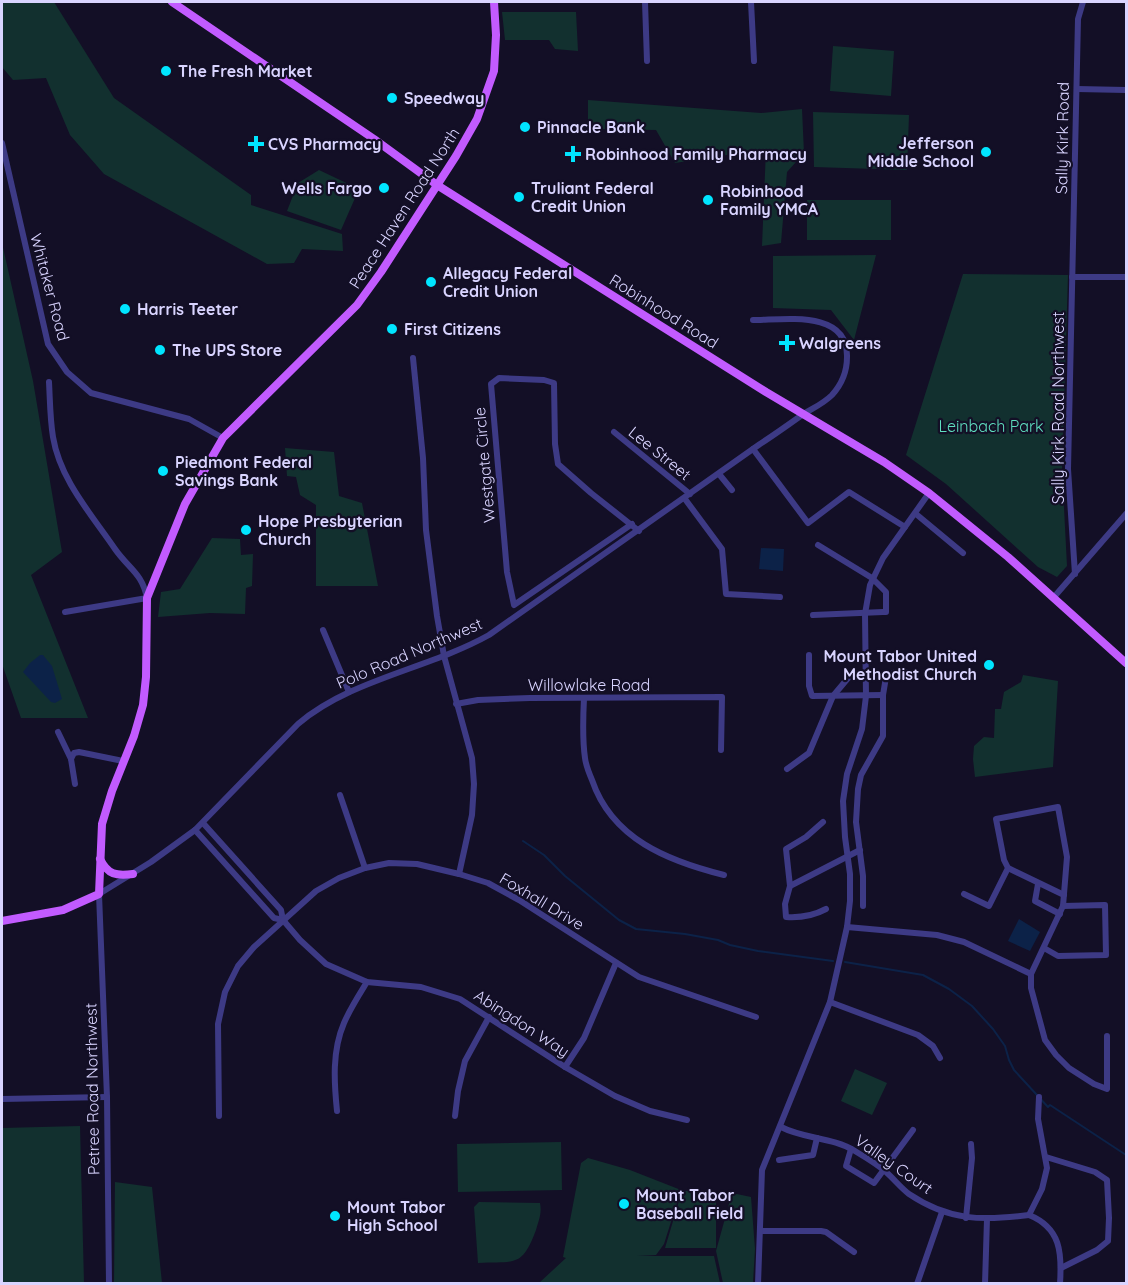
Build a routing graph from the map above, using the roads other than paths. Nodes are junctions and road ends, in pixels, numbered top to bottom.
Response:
1 (172, 2) edge
2 (494, 2) edge
3 (645, 2) edge
4 (751, 2) edge
5 (1083, 2) edge
6 (647, 61) dead end
7 (754, 61) dead end
8 (1077, 89) junction
9 (1126, 90) edge
10 (2, 143) edge
11 (437, 185) junction
12 (1072, 277) junction
13 (1126, 277) edge
14 (753, 320) dead end
15 (413, 358) dead end
16 (49, 382) dead end
17 (804, 414) junction
18 (614, 432) dead end
19 (224, 438) junction
20 (753, 449) junction
21 (719, 474) junction
22 (732, 490) dead end
23 (929, 494) junction
24 (687, 497) junction
25 (916, 514) junction
26 (1126, 514) edge
27 (633, 524) junction
28 (905, 527) junction
29 (639, 531) junction
30 (818, 545) dead end
31 (963, 553) dead end
32 (1075, 574) junction
33 (872, 579) junction
34 (780, 597) dead end
35 (1054, 597) junction
36 (147, 598) junction
37 (513, 605) junction
38 (65, 612) dead end
39 (866, 614) junction
40 (521, 615) junction
41 (813, 615) dead end
42 (323, 630) dead end
43 (809, 655) dead end
44 (444, 656) junction
45 (1126, 663) edge
46 (854, 671) dead end
47 (908, 672) dead end
48 (349, 692) junction
49 (883, 695) junction
50 (833, 696) junction
51 (866, 696) junction
52 (584, 698) junction
53 (456, 704) junction
54 (58, 732) dead end
55 (721, 750) dead end
56 (71, 759) junction
57 (123, 762) junction
58 (787, 769) dead end
59 (75, 784) dead end
60 (340, 795) dead end
61 (823, 822) dead end
62 (203, 823) junction
63 (195, 830) junction
64 (860, 850) junction
65 (848, 856) junction
66 (99, 858) junction
67 (364, 868) junction
68 (1008, 868) junction
69 (133, 874) junction
70 (459, 874) junction
71 (724, 875) dead end
72 (1038, 884) junction
73 (790, 886) junction
74 (99, 894) junction
75 (964, 894) dead end
76 (1064, 895) junction
77 (863, 906) dead end
78 (1063, 906) junction
79 (826, 909) dead end
80 (1059, 914) junction
81 (283, 920) junction
82 (2, 921) edge
83 (847, 927) junction
84 (1044, 948) junction
85 (616, 963) junction
86 (1031, 974) junction
87 (367, 982) junction
88 (830, 1002) junction
89 (489, 1017) junction
90 (756, 1017) dead end
91 (1107, 1036) dead end
92 (940, 1058) dead end
93 (565, 1067) junction
94 (107, 1096) junction
95 (1039, 1097) dead end
96 (2, 1099) edge
97 (337, 1111) dead end
98 (219, 1116) dead end
99 (455, 1116) dead end
100 (687, 1120) dead end
101 (780, 1127) junction
102 (913, 1130) dead end
103 (817, 1138) junction
104 (971, 1144) dead end
105 (852, 1149) junction
106 (1046, 1157) junction
107 (780, 1160) dead end
108 (884, 1170) junction
109 (942, 1212) junction
110 (1029, 1215) junction
111 (966, 1218) junction
112 (987, 1219) junction
113 (760, 1231) junction
114 (854, 1252) dead end
115 (1061, 1268) junction
116 (109, 1284) edge
117 (758, 1284) edge
118 (917, 1284) edge
119 (985, 1284) edge
120 (1060, 1284) edge

1 - 11 main road, Robinhood Road
2 - 11 main road, Peace Haven Road North
3 - 6 street
4 - 7 street
5 - 8 street, Sally Kirk Road
8 - 9 street
8 - 12 street, Sally Kirk Road
10 - 19 street, Whitaker Road
11 - 17 main road, Robinhood Road
11 - 19 main road, Peace Haven Road North
12 - 13 street
12 - 32 street, Sally Kirk Road Northwest
14 - 17 street, Polo Road Northwest
15 - 44 street
16 - 36 street
17 - 20 street, Polo Road Northwest
17 - 23 main road, Robinhood Road
18 - 24 street, Lee Street
19 - 36 main road, Peace Haven Road North
20 - 21 street, Polo Road Northwest
20 - 28 street
21 - 22 street
21 - 24 street, Polo Road Northwest
23 - 25 street
23 - 35 main road, Robinhood Road
24 - 29 street, Polo Road Northwest
24 - 34 street, Lee Street
25 - 28 street
25 - 31 street
26 - 32 street
27 - 29 street, Westgate Circle
27 - 37 street
27 - 37 street, Westgate Circle
28 - 33 street
29 - 40 street, Polo Road Northwest
30 - 33 street
32 - 35 street
33 - 39 street
33 - 39 street
35 - 45 main road, Robinhood Road
36 - 38 street
36 - 57 main road, Peace Haven Road North
37 - 40 street
39 - 41 street
39 - 51 street
40 - 44 street, Polo Road Northwest
42 - 48 street
43 - 50 street
44 - 48 street, Polo Road Northwest
44 - 53 street
46 - 50 street
47 - 49 street
48 - 62 street, Polo Road Northwest
49 - 51 street
49 - 64 street
50 - 51 street
50 - 58 street
51 - 65 street
52 - 53 street, Willowlake Road
52 - 55 street, Willowlake Road
52 - 71 street
53 - 70 street
54 - 56 street
56 - 57 street
56 - 59 street
57 - 66 main road, Peace Haven Road North
60 - 67 street
61 - 73 street
62 - 63 street, Polo Road Northwest
62 - 81 street, Abingdon Way
63 - 69 street, Polo Road Northwest
63 - 81 street, Abingdon Way
64 - 65 street
64 - 77 street
65 - 73 street
65 - 83 street
66 - 69 main road
66 - 74 main road, Peace Haven Road North
67 - 70 street, Foxhall Drive
67 - 81 street, Foxhall Drive
68 - 72 street
68 - 75 street
68 - 76 street
69 - 74 street, Polo Road Northwest
70 - 85 street, Foxhall Drive
72 - 76 street
72 - 80 street
73 - 79 street
74 - 82 main road
74 - 94 street, Petree Road Northwest
76 - 78 street
78 - 80 street
78 - 84 street
80 - 84 street
81 - 87 street, Abingdon Way
81 - 98 street, Foxhall Drive
83 - 86 street
83 - 88 street
84 - 86 street
85 - 90 street, Foxhall Drive
85 - 93 street
86 - 91 street
87 - 89 street, Abingdon Way
87 - 97 street
88 - 92 street
88 - 101 street
89 - 93 street, Abingdon Way
89 - 99 street
93 - 100 street, Abingdon Way
94 - 96 street
94 - 116 street, Petree Road Northwest
95 - 106 street
101 - 103 street, Valley Court
101 - 113 street
102 - 108 street
103 - 105 street, Valley Court
103 - 107 street
104 - 111 street
105 - 108 street, Valley Court
105 - 108 street
106 - 110 street
106 - 115 street
108 - 109 street, Valley Court
109 - 111 street, Valley Court
109 - 118 street
110 - 112 street, Valley Court
110 - 115 street
111 - 112 street, Valley Court
112 - 119 street
113 - 114 street
113 - 117 street
115 - 120 street

